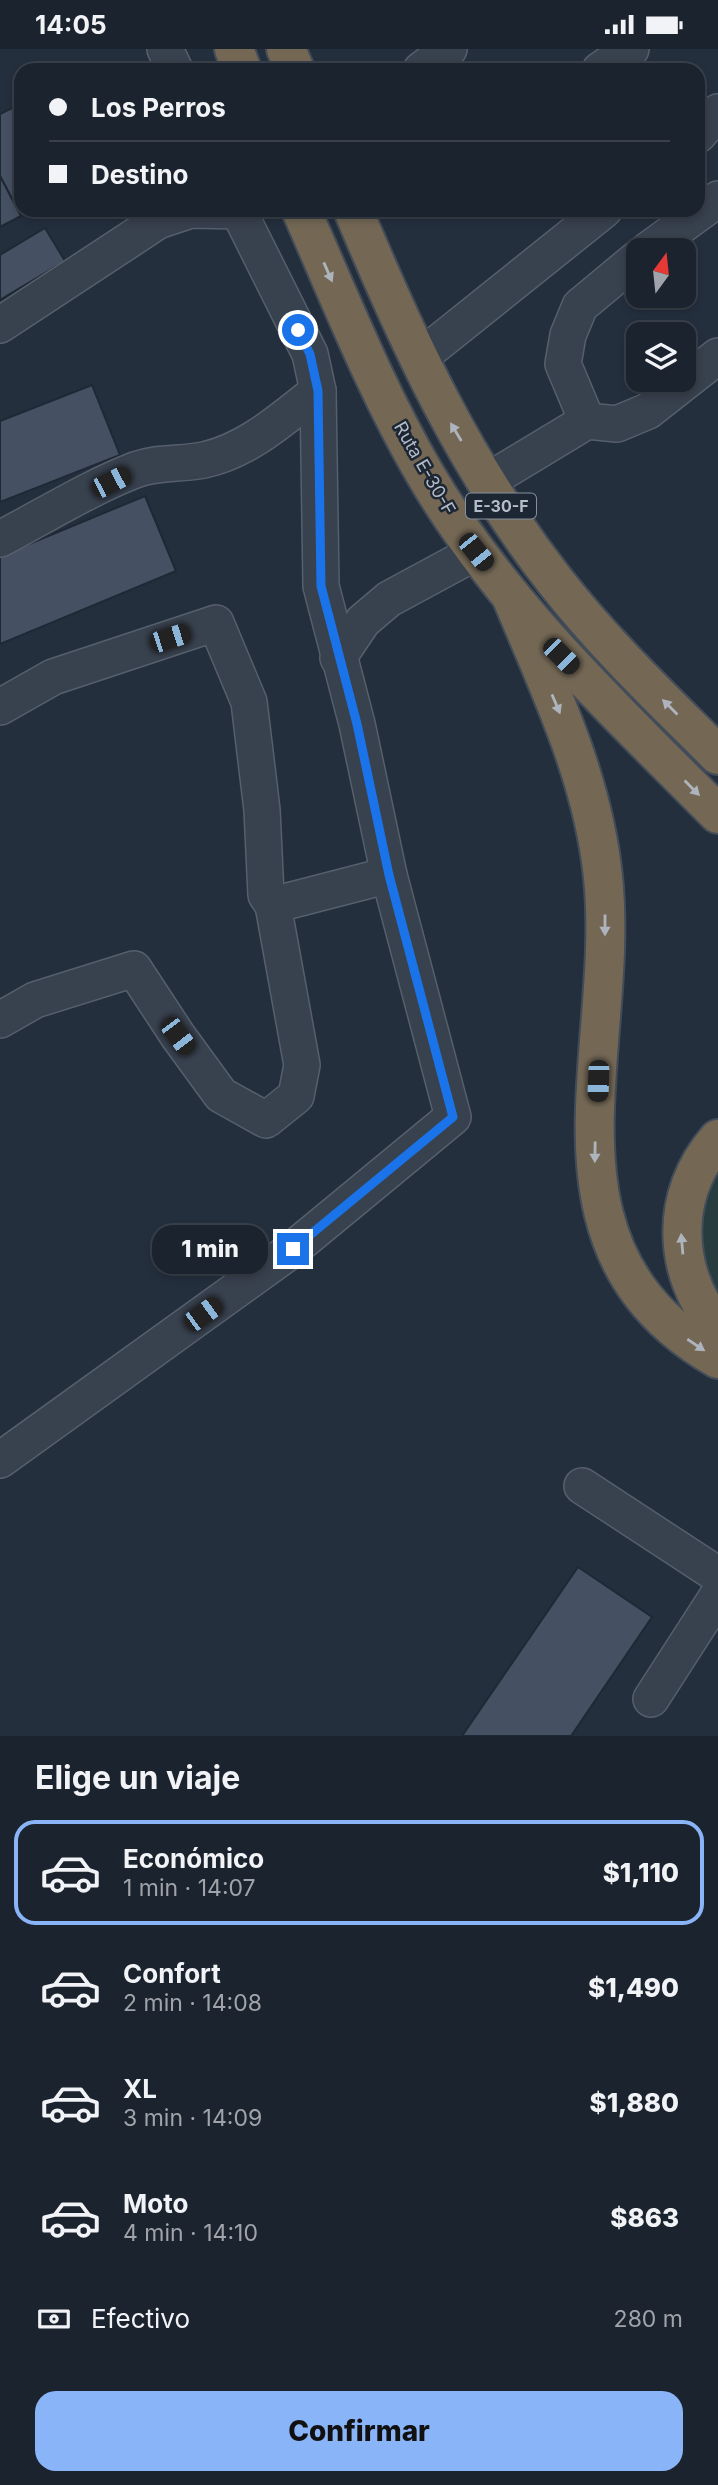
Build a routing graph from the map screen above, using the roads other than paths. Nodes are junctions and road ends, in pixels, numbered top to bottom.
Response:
1 (449, 49) edge
2 (631, 49) edge
3 (430, 63) edge
4 (610, 63) edge
5 (718, 112) edge
6 (705, 127) edge
7 (171, 217) edge
8 (242, 217) edge
9 (303, 217) edge
10 (356, 217) edge
11 (595, 217) edge
12 (693, 217) edge
13 (664, 238) edge
14 (626, 268) edge
15 (0, 325) edge
16 (354, 332) junction
17 (310, 354) junction
18 (718, 356) edge
19 (418, 359) junction
20 (318, 391) junction
21 (587, 421) junction
22 (486, 482) junction
23 (0, 539) edge
24 (476, 552) junction
25 (511, 596) junction
26 (338, 658) junction
27 (0, 707) edge
28 (718, 755) edge
29 (718, 814) edge
30 (389, 875) junction
31 (273, 905) junction
32 (0, 1020) edge
33 (718, 1139) edge
34 (718, 1328) edge
35 (718, 1359) edge
36 (0, 1460) edge
37 (582, 1486) dead end
38 (718, 1575) edge
39 (718, 1595) edge
40 (651, 1699) dead end

1 - 3 street
2 - 4 street
5 - 6 street
7 - 15 street
8 - 17 street
9 -> 16 highway, Ruta E-30-F / E-30-F
10 - 19 highway, E-30-F
11 - 19 street
12 - 13 street
14 - 21 street
16 - 17 street
16 - 24 highway, Ruta E-30-F / E-30-F
17 - 20 street
18 - 21 street
22 -> 19 highway, E-30-F
20 - 23 street
20 - 26 street
21 - 22 street
28 -> 22 highway, E-30-F
24 - 25 highway, Ruta E-30-F / E-30-F
24 - 26 street
25 -> 29 highway, Ruta E-30-F / E-30-F
25 -> 35 highway
26 - 30 street
27 - 31 street
30 - 31 street
30 - 36 street
31 - 32 street
34 -> 33 highway
37 - 38 street
39 - 40 street

